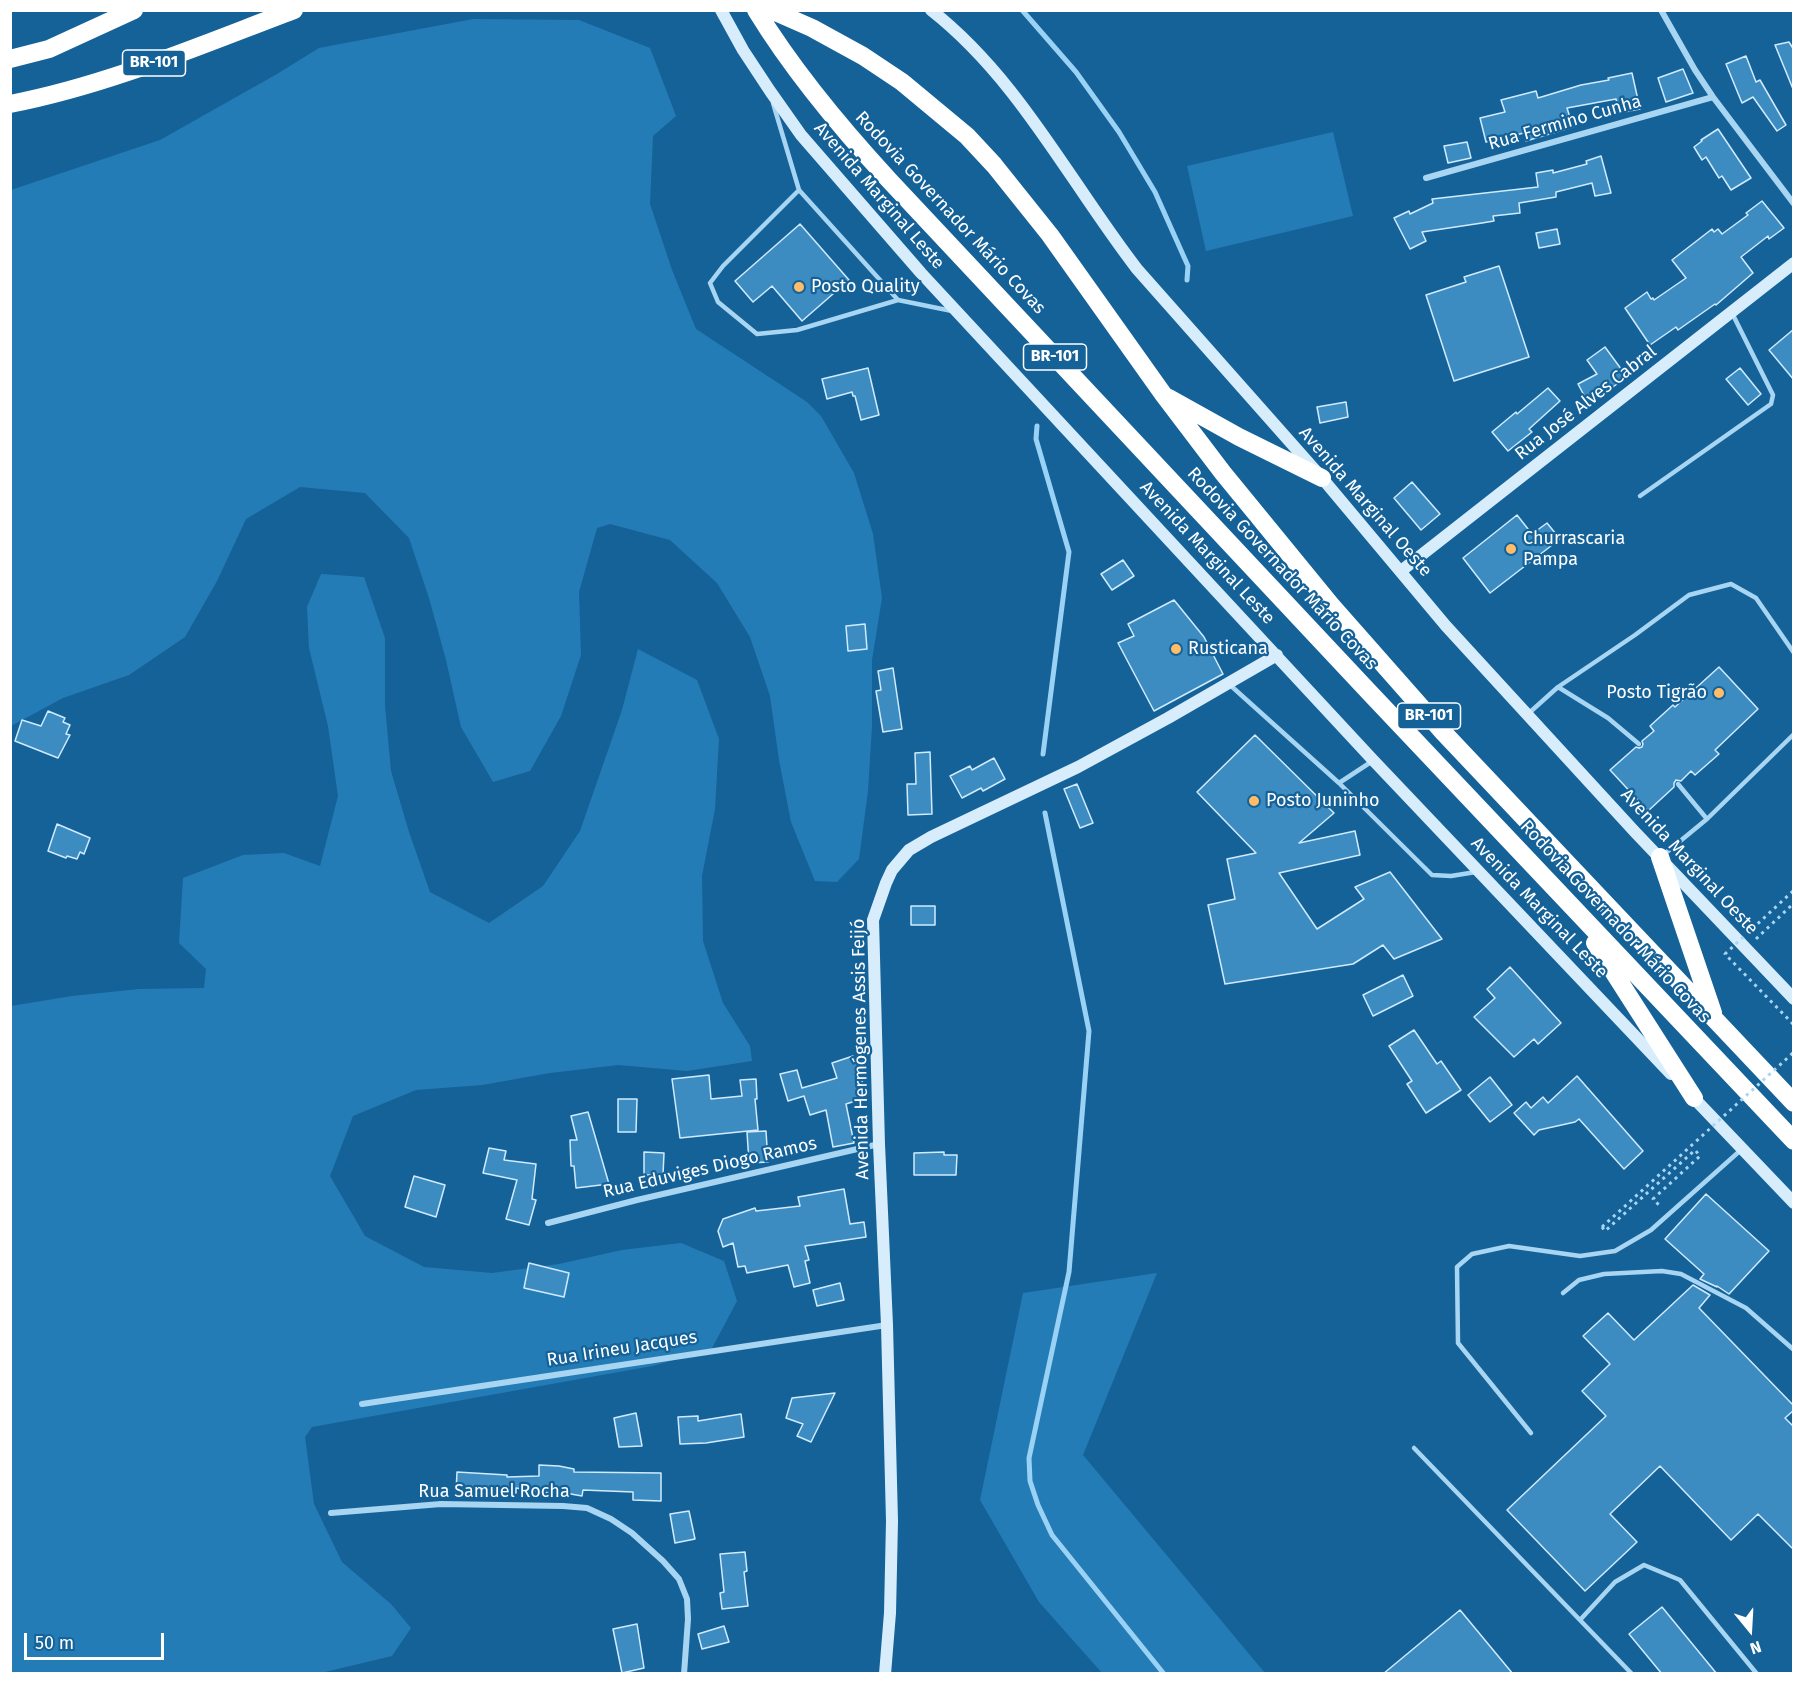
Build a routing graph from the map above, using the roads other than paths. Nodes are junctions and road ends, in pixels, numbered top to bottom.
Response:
1 (134, 10) edge
2 (294, 10) edge
3 (721, 10) edge
4 (756, 10) edge
5 (771, 10) edge
6 (931, 10) edge
7 (1661, 10) edge
8 (10, 59) edge
9 (770, 91) junction
10 (1713, 97) junction
11 (10, 104) edge
12 (1426, 178) dead end
13 (799, 190) junction
14 (1794, 204) edge
15 (1794, 263) edge
16 (898, 300) junction
17 (1731, 311) junction
18 (958, 312) junction
19 (1162, 394) junction
20 (1322, 478) junction
21 (1640, 496) dead end
22 (1401, 571) junction
23 (1794, 653) edge
24 (1277, 655) junction
25 (1228, 684) junction
26 (1558, 687) junction
27 (1528, 714) junction
28 (1794, 734) edge
29 (1639, 744) dead end
30 (1373, 760) junction
31 (1339, 783) junction
32 (1678, 784) dead end
33 (1707, 819) junction
34 (1660, 857) junction
35 (1479, 872) junction
36 (1571, 906) junction
37 (1794, 999) edge
38 (1715, 1020) junction
39 (1694, 1098) junction
40 (1794, 1103) edge
41 (1794, 1142) edge
42 (879, 1144) junction
43 (1742, 1149) junction
44 (1794, 1203) edge
45 (548, 1223) dead end
46 (1563, 1293) dead end
47 (887, 1325) junction
48 (1794, 1350) edge
49 (362, 1404) dead end
50 (1532, 1433) dead end
51 (1414, 1448) dead end
52 (331, 1513) dead end
53 (1580, 1620) junction
54 (684, 1674) edge
55 (885, 1674) edge
56 (1632, 1674) edge
57 (1757, 1674) edge

1 - 8 highway
2 - 11 highway, BR-101
3 - 9 main road, Avenida Marginal Leste
4 - 36 highway, Rodovia Governador Mário Covas / BR-101
5 - 19 highway, Rodovia Governador Mário Covas / BR-101
6 - 20 main road, Avenida Marginal Oeste
7 - 10 street
9 - 13 lane
9 - 18 main road, Avenida Marginal Leste
10 - 12 street, Rua Fermino Cunha
10 - 14 street
13 - 16 lane
13 - 16 lane
15 - 17 main road, Rua José Alves Cabral
16 - 18 lane
17 - 21 lane
17 - 22 main road, Rua José Alves Cabral
18 - 24 main road, Avenida Marginal Leste
19 - 20 highway
19 - 38 highway, Rodovia Governador Mário Covas / BR-101
20 - 22 main road, Avenida Marginal Oeste
22 - 27 main road, Avenida Marginal Oeste
23 - 26 lane
24 - 25 main road, Avenida Hermógenes Assis Feijó
24 - 30 main road, Avenida Marginal Leste
25 - 31 lane
25 - 42 main road, Avenida Hermógenes Assis Feijó
26 - 27 lane
26 - 29 lane
27 - 34 main road, Avenida Marginal Oeste
28 - 33 lane
30 - 31 lane
30 - 35 main road, Avenida Marginal Leste
31 - 35 lane
32 - 33 lane
33 - 34 lane
34 - 37 main road, Avenida Marginal Oeste
34 - 38 highway
35 - 39 main road, Avenida Marginal Leste
36 - 39 highway
36 - 41 highway, Rodovia Governador Mário Covas / BR-101
38 - 40 highway, Rodovia Governador Mário Covas / BR-101
39 - 43 main road, Avenida Marginal Leste
42 - 45 street, Rua Eduviges Diogo Ramos
42 - 47 main road, Avenida Hermógenes Assis Feijó
43 - 44 main road, Avenida Marginal Leste
43 - 50 lane
46 - 48 lane
47 - 49 street, Rua Irineu Jacques
47 - 55 main road, Avenida Hermógenes Assis Feijó
51 - 53 lane
52 - 54 street, Rua Samuel Rocha
53 - 56 lane
53 - 57 lane

